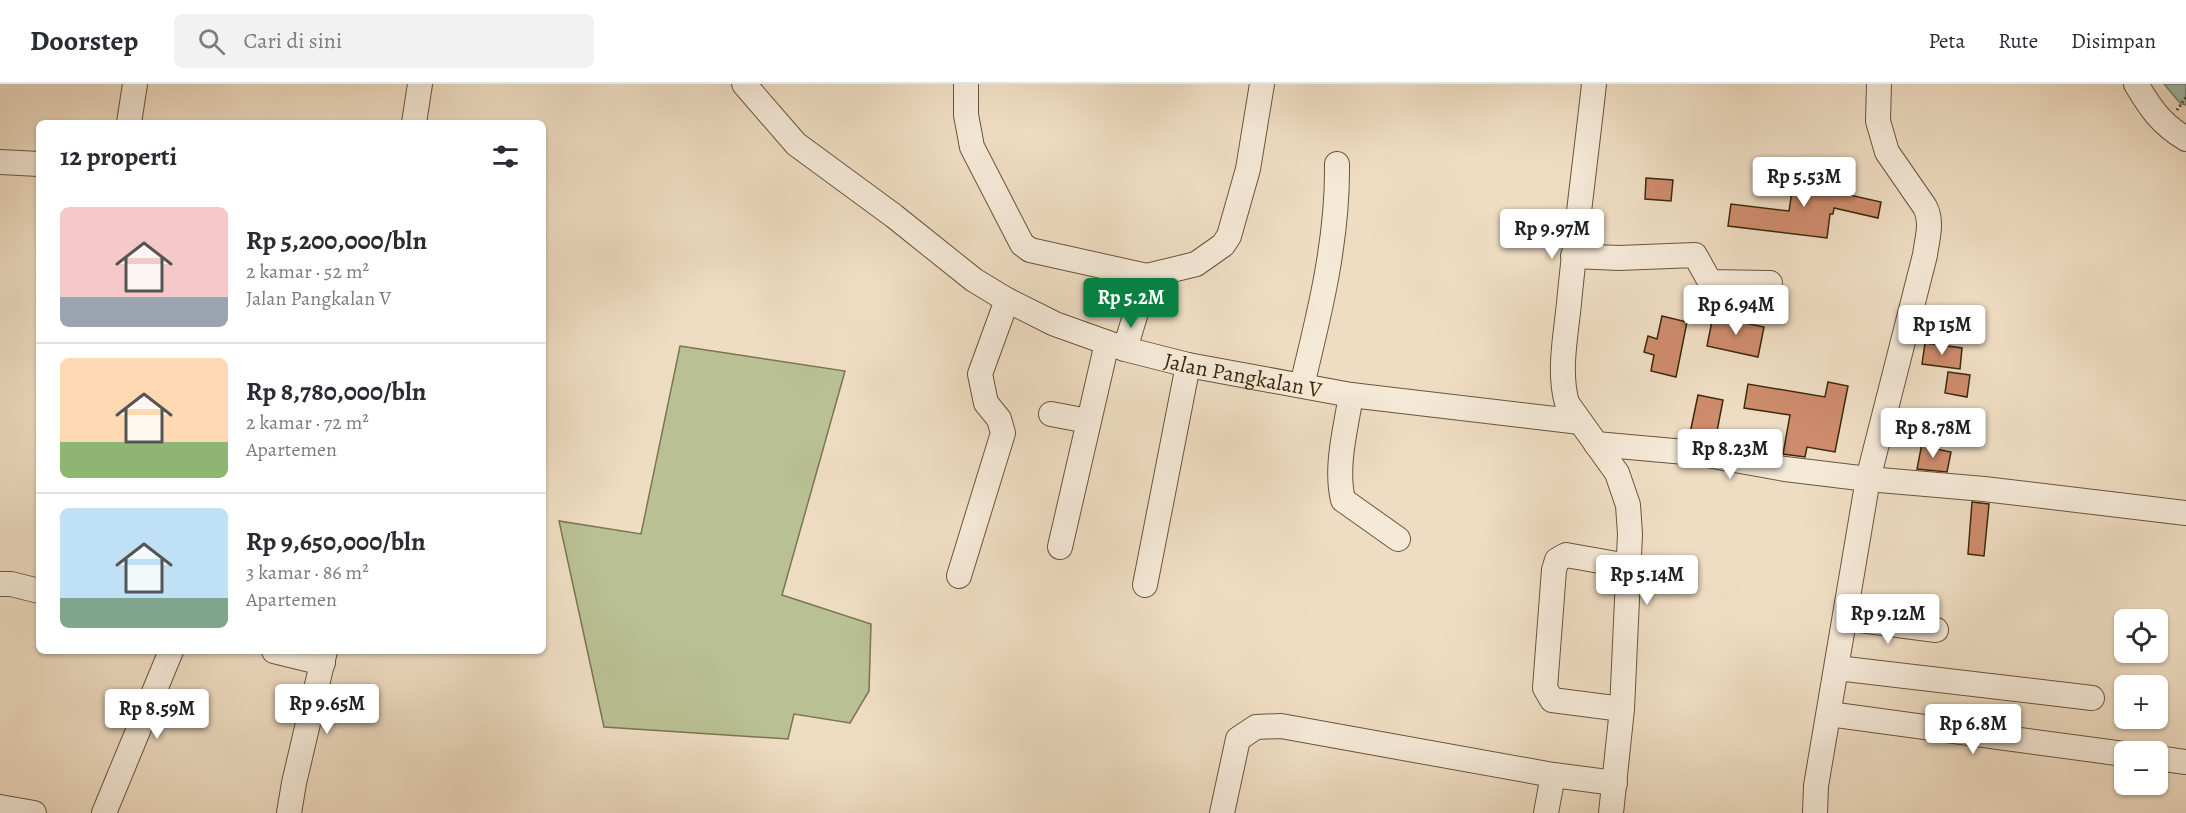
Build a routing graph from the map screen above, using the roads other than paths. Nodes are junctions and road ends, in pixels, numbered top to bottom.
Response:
1 (135, 84) edge
2 (420, 84) edge
3 (744, 84) edge
4 (966, 84) edge
5 (1262, 84) edge
6 (1594, 84) edge
7 (1879, 84) edge
8 (2136, 84) edge
9 (2147, 84) edge
10 (129, 120) edge
11 (414, 120) edge
12 (2181, 120) edge
13 (2186, 139) edge
14 (0, 162) edge
15 (36, 164) edge
16 (1336, 164) dead end
17 (1573, 256) junction
18 (1146, 276) junction
19 (1770, 283) dead end
20 (1007, 300) junction
21 (1116, 346) junction
22 (1188, 364) junction
23 (1302, 385) junction
24 (1351, 394) junction
25 (1051, 414) dead end
26 (1088, 421) junction
27 (1580, 422) junction
28 (1596, 444) junction
29 (1868, 479) junction
30 (2186, 513) edge
31 (1398, 539) dead end
32 (1060, 547) dead end
33 (1628, 566) junction
34 (959, 576) dead end
35 (0, 584) edge
36 (1145, 585) dead end
37 (36, 590) edge
38 (1845, 618) junction
39 (1935, 630) dead end
40 (170, 654) edge
41 (299, 654) edge
42 (324, 657) edge
43 (1837, 668) junction
44 (2092, 698) dead end
45 (1622, 709) junction
46 (1828, 714) junction
47 (2114, 753) edge
48 (2168, 760) edge
49 (2186, 762) edge
50 (1552, 775) junction
51 (1615, 783) junction
52 (0, 807) edge
53 (34, 813) edge
54 (104, 813) edge
55 (289, 813) edge
56 (1222, 813) edge
57 (1546, 813) edge
58 (1611, 813) edge
59 (1815, 813) edge

1 - 10 street
2 - 11 street
3 - 20 street, Jalan Pangkalan V
4 - 18 street
5 - 18 street
6 - 17 street
7 - 29 street
8 - 13 street
9 - 12 street
14 - 15 street
16 - 23 street
17 - 19 street
17 - 27 street
18 - 21 street
20 - 21 street, Jalan Pangkalan V
20 - 34 street
21 - 22 street, Jalan Pangkalan V
21 - 26 street
22 - 23 street, Jalan Pangkalan V
22 - 36 street
23 - 24 street, Jalan Pangkalan V
24 - 27 street, Jalan Pangkalan V
24 - 31 street
25 - 26 street
26 - 32 street
27 - 28 street
28 - 29 street
28 - 33 street
29 - 30 street
29 - 38 street
33 - 45 street
33 - 45 street
35 - 37 street
38 - 39 street
38 - 43 street
40 - 54 street
41 - 42 street
42 - 55 street
43 - 44 street
43 - 46 street
45 - 51 street
46 - 47 street
46 - 59 street
48 - 49 street
50 - 51 street
50 - 56 street
50 - 57 street
51 - 58 street
52 - 53 street

